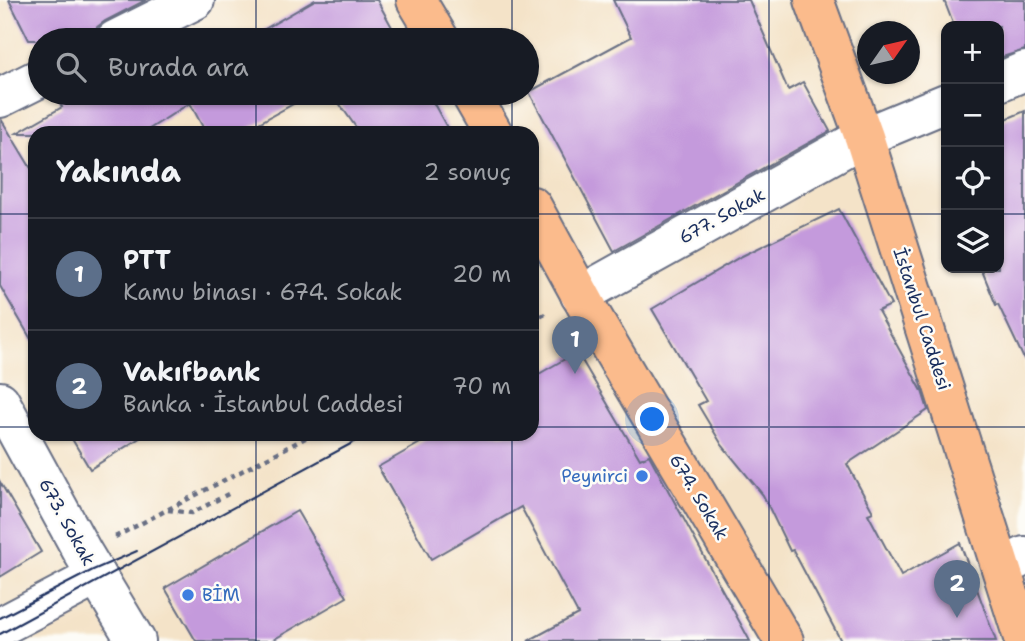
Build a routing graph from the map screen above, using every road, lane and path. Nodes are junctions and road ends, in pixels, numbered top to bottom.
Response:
1 (195, 0) edge
2 (416, 0) edge
3 (814, 0) edge
4 (139, 28) edge
5 (433, 28) edge
6 (1025, 71) edge
7 (1004, 80) edge
8 (28, 84) edge
9 (0, 98) edge
10 (477, 105) edge
11 (941, 105) edge
12 (488, 126) edge
13 (864, 137) junction
14 (539, 219) edge
15 (580, 295) junction
16 (0, 401) edge
17 (300, 441) edge
18 (232, 492) dead end
19 (167, 510) junction
20 (1013, 562) edge
21 (90, 565) junction
22 (0, 597) edge
23 (0, 627) edge
24 (136, 641) edge
25 (784, 641) edge
26 (1024, 641) edge

1 - 4 street
2 - 5 main road
3 - 13 main road, İstanbul Caddesi
6 - 7 street
8 - 9 street
10 - 12 main road
11 - 13 street, 677. Sokak
13 - 15 street, 677. Sokak
13 - 20 main road, İstanbul Caddesi
14 - 15 main road, 674. Sokak
15 - 25 main road, 674. Sokak
16 - 21 street, 673. Sokak
17 - 19 path
18 - 19 path
19 - 21 path
20 - 26 main road, İstanbul Caddesi
21 - 22 street
21 - 23 street
21 - 24 street, 673. Sokak

